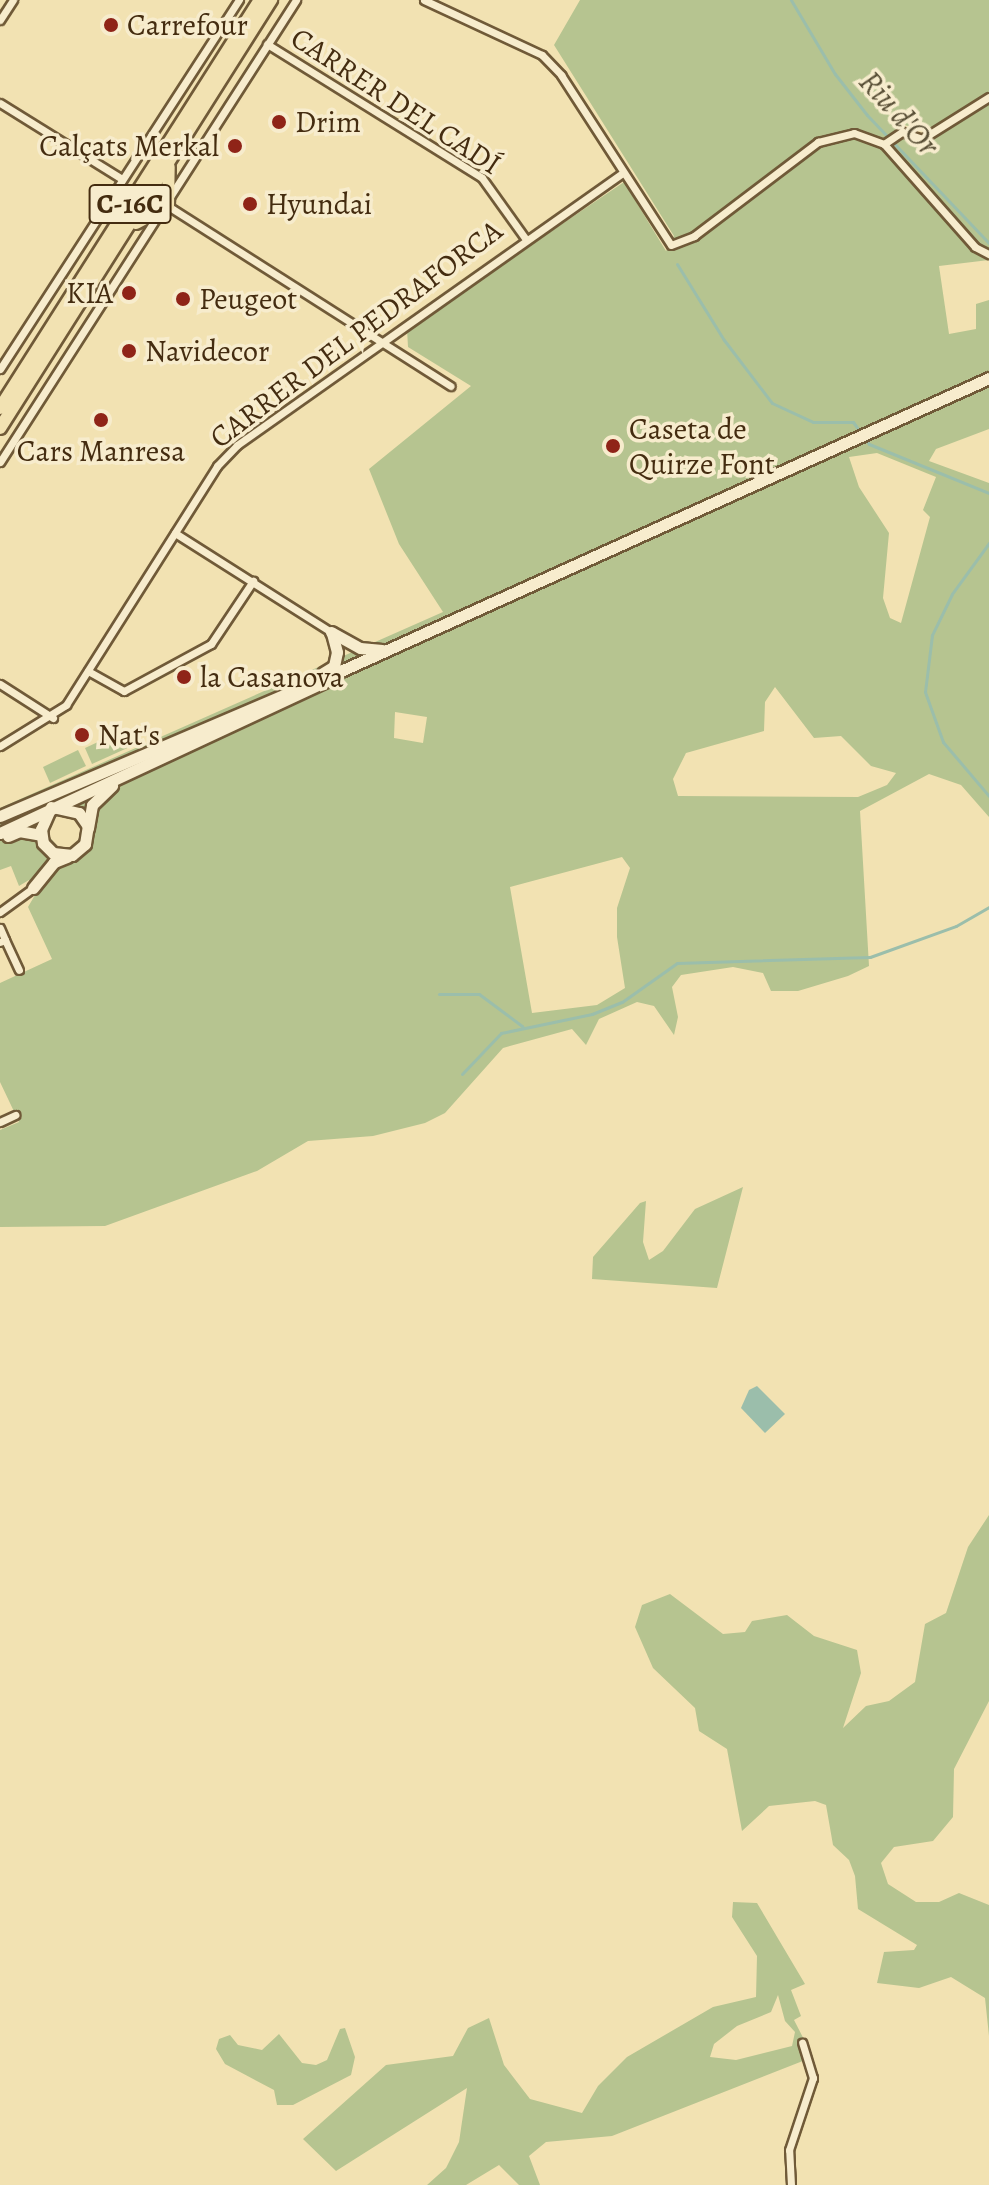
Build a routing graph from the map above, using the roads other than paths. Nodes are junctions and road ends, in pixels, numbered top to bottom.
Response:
1 (13, 0) edge
2 (239, 0) edge
3 (260, 0) edge
4 (271, 0) edge
5 (296, 0) edge
6 (424, 0) edge
7 (0, 20) edge
8 (267, 44) junction
9 (210, 78) junction
10 (989, 97) edge
11 (0, 103) edge
12 (885, 143) junction
13 (169, 167) junction
14 (623, 173) junction
15 (122, 179) junction
16 (152, 191) junction
17 (166, 191) junction
18 (163, 207) junction
19 (122, 238) junction
20 (525, 238) junction
21 (102, 249) junction
22 (989, 254) edge
23 (379, 340) junction
24 (0, 369) edge
25 (989, 378) edge
26 (451, 386) dead end
27 (17, 400) junction
28 (0, 408) edge
29 (0, 419) edge
30 (0, 428) edge
31 (0, 462) edge
32 (175, 533) junction
33 (253, 581) junction
34 (331, 632) junction
35 (388, 649) junction
36 (343, 670) junction
37 (88, 671) junction
38 (316, 679) junction
39 (0, 684) edge
40 (53, 718) junction
41 (0, 746) edge
42 (141, 753) junction
43 (124, 776) junction
44 (51, 808) junction
45 (0, 816) edge
46 (0, 824) edge
47 (88, 828) junction
48 (0, 836) edge
49 (43, 840) junction
50 (72, 855) junction
51 (33, 888) junction
52 (0, 912) edge
53 (0, 928) edge
54 (2, 941) edge
55 (19, 970) dead end
56 (15, 1115) dead end
57 (0, 1122) edge
58 (802, 2043) dead end
59 (791, 2185) edge

1 - 7 street
2 - 15 street
3 - 9 main road, C-16C
4 - 13 main road, C-16C
5 - 8 street
6 - 14 street
8 - 18 street
8 - 20 street, CARRER DEL CADÍ
9 - 16 main road
9 - 21 main road, C-16C
10 - 12 street
11 - 15 street
12 - 14 street
12 - 22 street
13 - 16 main road, C-16C
13 - 17 main road
14 - 20 street, CARRER DEL PEDRAFORCA
15 - 24 street
16 - 17 main road
16 - 18 main road
16 - 19 main road, C-16C
16 - 21 main road
17 - 18 main road
18 - 19 main road
18 - 23 street
18 - 31 street
19 - 27 main road, C-16C
20 - 23 street, CARRER DEL PEDRAFORCA
21 - 28 main road, C-16C
23 - 26 street
23 - 32 street, CARRER DEL PEDRAFORCA
25 - 35 main road
27 - 29 main road
27 - 30 main road, C-16C
32 - 33 street
32 - 37 street, CARRER DEL PEDRAFORCA
33 - 34 street
33 - 37 street
34 - 35 main road
34 - 38 main road
35 - 36 main road
36 - 38 main road
36 - 43 main road
37 - 40 street, CARRER DEL PEDRAFORCA
38 - 42 main road
39 - 40 street
40 - 41 street, CARRER DEL PEDRAFORCA
42 - 44 main road
42 - 45 main road
43 - 44 main road
43 - 47 main road
44 - 46 main road
44 - 47 main road
44 - 48 main road
44 - 49 main road
47 - 50 main road
48 - 49 main road
49 - 50 main road
49 - 51 main road
50 - 51 main road
51 - 52 street
53 - 54 street
54 - 55 street
56 - 57 street
58 - 59 street

